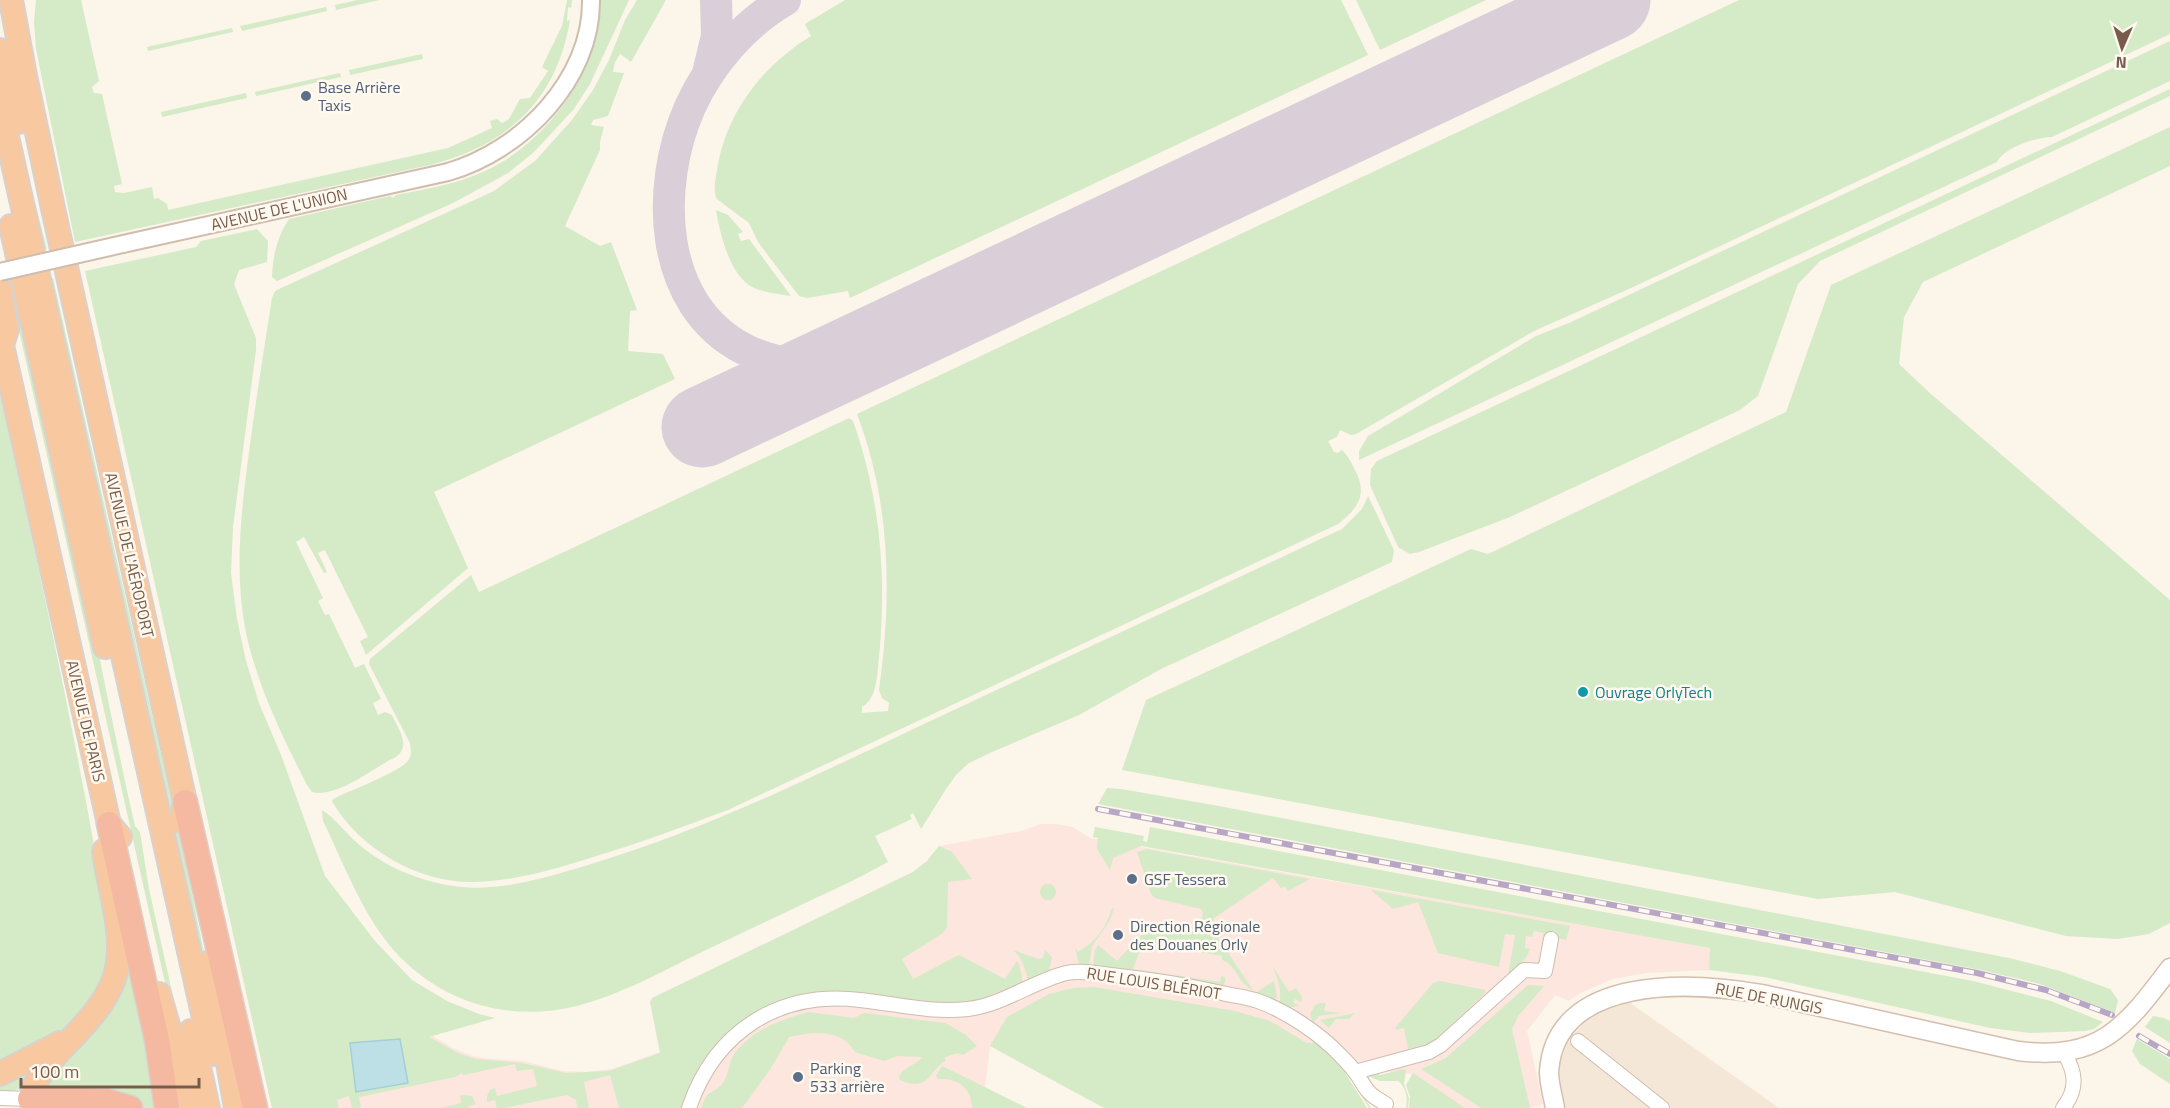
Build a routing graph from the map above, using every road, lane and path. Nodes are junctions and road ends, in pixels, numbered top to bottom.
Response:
1 (11, 0) edge
2 (24, 0) edge
3 (581, 0) edge
4 (591, 0) edge
5 (10, 50) edge
6 (0, 105) edge
7 (542, 113) junction
8 (0, 174) edge
9 (0, 272) edge
10 (0, 289) edge
11 (1, 341) edge
12 (185, 802) junction
13 (109, 824) junction
14 (1551, 939) dead end
15 (2170, 968) edge
16 (74, 1035) junction
17 (1578, 1041) dead end
18 (2064, 1053) junction
19 (1355, 1072) junction
20 (0, 1074) edge
21 (0, 1098) edge
22 (76, 1104) edge
23 (1386, 1104) dead end
24 (33, 1105) edge
25 (130, 1108) edge
26 (167, 1108) edge
27 (192, 1108) edge
28 (208, 1108) edge
29 (224, 1108) edge
30 (236, 1108) edge
31 (255, 1108) edge
32 (689, 1108) edge
33 (1555, 1108) edge
34 (1662, 1108) edge
35 (2063, 1108) edge

1 - 5 highway, AVENUE DE L'AÉROPORT
2 - 5 highway
3 - 7 street, AVENUE DE L'UNION
4 - 7 street, AVENUE DE L'UNION
5 - 12 highway, AVENUE DE L'AÉROPORT
6 - 29 highway
7 - 9 street, AVENUE DE L'UNION, bridge
8 - 28 highway
10 - 11 highway, AVENUE DE PARIS
11 - 13 highway, AVENUE DE PARIS
12 - 30 highway
12 - 31 highway, AVENUE DE L'AÉROPORT
13 - 16 highway
13 - 26 highway, AVENUE DE PARIS
13 - 27 highway
14 - 19 street
15 - 18 main road, RUE DE RUNGIS
16 - 20 highway
16 - 24 highway
17 - 34 street
18 - 33 main road, RUE DE RUNGIS
18 - 35 street
19 - 23 street, RUE LOUIS BLÉRIOT
19 - 32 street, RUE LOUIS BLÉRIOT
21 - 24 street
22 - 24 highway
22 - 25 highway

